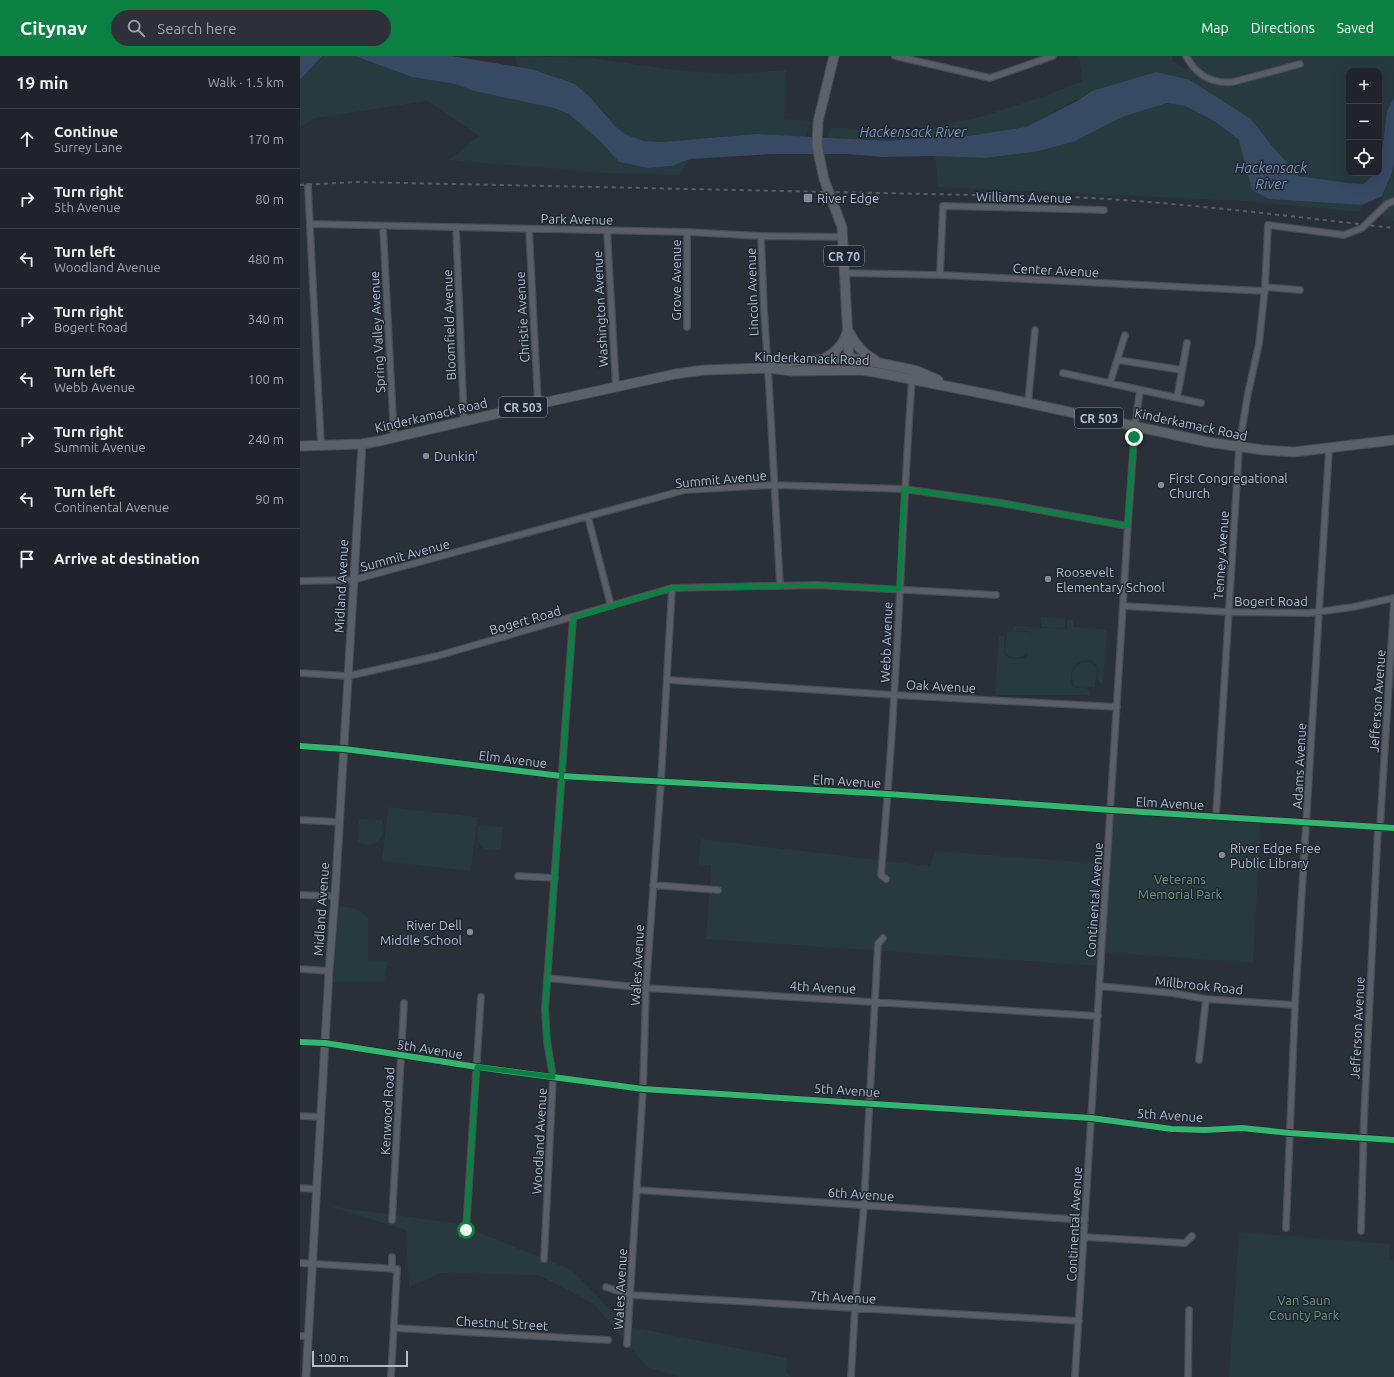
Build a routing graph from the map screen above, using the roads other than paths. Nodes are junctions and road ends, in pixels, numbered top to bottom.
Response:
1 (834, 56) edge
2 (895, 56) edge
3 (1053, 56) edge
4 (1186, 56) edge
5 (1300, 64) dead end
6 (308, 187) dead end
7 (1394, 201) edge
8 (1104, 210) dead end
9 (310, 224) junction
10 (383, 226) junction
11 (456, 227) junction
12 (529, 229) junction
13 (607, 230) junction
14 (687, 232) junction
15 (761, 236) junction
16 (844, 237) junction
17 (845, 273) junction
18 (940, 275) junction
19 (1265, 289) junction
20 (1300, 290) dead end
21 (687, 327) dead end
22 (848, 329) junction
23 (1035, 330) dead end
24 (1125, 335) dead end
25 (1187, 343) dead end
26 (849, 358) junction
27 (825, 359) junction
28 (1118, 360) junction
29 (879, 362) junction
30 (768, 368) junction
31 (900, 368) junction
32 (1182, 370) junction
33 (1063, 373) dead end
34 (912, 379) junction
35 (1110, 384) junction
36 (616, 386) junction
37 (953, 387) junction
38 (1140, 390) junction
39 (1177, 398) junction
40 (1028, 403) junction
41 (1201, 403) dead end
42 (538, 404) junction
43 (464, 421) junction
44 (1135, 425) junction
45 (394, 438) junction
46 (1394, 440) edge
47 (362, 444) junction
48 (321, 445) junction
49 (300, 446) edge
50 (1239, 448) junction
51 (1329, 449) junction
52 (774, 485) junction
53 (904, 489) junction
54 (588, 517) junction
55 (1127, 526) junction
56 (353, 580) junction
57 (300, 581) edge
58 (780, 586) junction
59 (672, 588) junction
60 (899, 589) junction
61 (996, 595) dead end
62 (1394, 600) edge
63 (612, 606) junction
64 (1123, 606) junction
65 (1320, 611) junction
66 (1228, 612) junction
67 (573, 618) junction
68 (300, 673) edge
69 (348, 676) junction
70 (668, 680) junction
71 (895, 695) junction
72 (1117, 707) junction
73 (300, 746) edge
74 (344, 749) junction
75 (561, 776) junction
76 (661, 782) junction
77 (888, 794) junction
78 (1111, 810) junction
79 (1216, 816) junction
80 (300, 820) edge
81 (339, 822) junction
82 (1307, 822) junction
83 (1379, 827) junction
84 (1394, 828) edge
85 (518, 876) dead end
86 (555, 878) junction
87 (886, 879) dead end
88 (653, 885) junction
89 (718, 890) dead end
90 (300, 895) edge
91 (335, 896) junction
92 (883, 938) dead end
93 (300, 969) edge
94 (329, 970) junction
95 (548, 978) junction
96 (1100, 986) junction
97 (646, 988) junction
98 (481, 997) dead end
99 (1206, 999) junction
100 (876, 1001) junction
101 (404, 1003) dead end
102 (1296, 1005) junction
103 (1098, 1016) junction
104 (300, 1042) edge
105 (325, 1044) junction
106 (401, 1055) junction
107 (1199, 1060) dead end
108 (477, 1067) junction
109 (553, 1077) junction
110 (643, 1089) junction
111 (870, 1102) junction
112 (300, 1116) edge
113 (321, 1117) junction
114 (1091, 1118) junction
115 (1290, 1133) junction
116 (1364, 1137) junction
117 (1394, 1140) edge
118 (300, 1188) edge
119 (316, 1189) junction
120 (636, 1190) junction
121 (864, 1205) junction
122 (392, 1220) dead end
123 (1085, 1220) junction
124 (1286, 1228) dead end
125 (466, 1230) dead end
126 (1361, 1231) dead end
127 (1192, 1236) dead end
128 (1084, 1237) junction
129 (392, 1257) dead end
130 (544, 1259) dead end
131 (300, 1263) edge
132 (312, 1264) junction
133 (392, 1269) junction
134 (606, 1287) dead end
135 (630, 1295) junction
136 (855, 1308) junction
137 (1189, 1310) dead end
138 (1079, 1322) junction
139 (394, 1328) junction
140 (300, 1336) edge
141 (308, 1336) junction
142 (608, 1340) dead end
143 (627, 1344) dead end
144 (306, 1377) edge
145 (391, 1377) edge
146 (851, 1377) edge
147 (1075, 1377) edge
148 (1188, 1377) edge

1 - 16 main road, CR 70
2 - 3 street
4 - 5 street
6 - 9 street
7 - 19 street, Tenney Avenue
8 - 18 street, Williams Avenue
9 - 10 street, Park Avenue
9 - 48 street
10 - 11 street, Park Avenue
10 - 45 street, Spring Valley Avenue
11 - 12 street, Park Avenue
11 - 43 street, Bloomfield Avenue
12 - 13 street, Park Avenue
12 - 42 street, Christie Avenue
13 - 14 street, Park Avenue
13 - 36 street, Washington Avenue
14 - 15 street, Park Avenue
14 - 21 street, Grove Avenue
15 - 16 street, Park Avenue
15 - 30 street, Lincoln Avenue
16 - 17 main road, CR 70
17 - 18 street, Center Avenue
17 - 22 main road, CR 70
18 - 19 street, Center Avenue
19 - 20 street, Center Avenue
19 - 50 street, Tenney Avenue
22 - 26 main road, CR 70
22 - 27 main road
22 - 29 main road
23 - 40 street
24 - 28 street
25 - 32 street
26 - 27 main road
26 - 29 main road
27 - 30 main road
28 - 32 street
28 - 35 street
29 - 31 main road
30 - 34 main road, Kinderkamack Road / CR 503
30 - 36 main road, Kinderkamack Road / CR 503
30 - 52 street, Lincoln Avenue
31 - 34 main road
31 - 37 main road
32 - 39 street
33 - 35 street
34 - 37 main road, Kinderkamack Road / CR 503
34 - 53 street, Webb Avenue
35 - 38 street
36 - 42 main road, Kinderkamack Road / CR 503
37 - 40 main road, Kinderkamack Road / CR 503
38 - 39 street
38 - 44 street, Continental Avenue
39 - 41 street
40 - 44 main road, Kinderkamack Road / CR 503
42 - 43 main road, Kinderkamack Road / CR 503
43 - 45 main road, Kinderkamack Road / CR 503
44 - 50 main road, Kinderkamack Road / CR 503
44 - 55 street, Continental Avenue
45 - 47 main road, Kinderkamack Road / CR 503
46 - 51 main road, Kinderkamack Road / CR 503
47 - 48 main road, Kinderkamack Road / CR 503
47 - 56 street, Midland Avenue
48 - 49 main road, Kinderkamack Road / CR 503
50 - 51 main road, Kinderkamack Road / CR 503
50 - 66 street, Tenney Avenue
51 - 65 street, Adams Avenue
52 - 53 street, Summit Avenue
52 - 54 street, Summit Avenue
52 - 58 street, Lincoln Avenue
53 - 55 street, Summit Avenue
53 - 60 street, Webb Avenue
54 - 56 street, Summit Avenue
54 - 63 street
55 - 64 street, Continental Avenue
56 - 57 street, Summit Avenue
56 - 69 street, Midland Avenue
58 - 59 street, Bogert Road
58 - 60 street, Bogert Road
59 - 63 street, Bogert Road
59 - 70 street, Wales Avenue
60 - 61 street, Bogert Road
60 - 71 street, Webb Avenue
62 - 65 street, Bogert Road
62 - 83 street, Jefferson Avenue
63 - 67 street, Bogert Road
64 - 66 street, Bogert Road
64 - 72 street, Continental Avenue
65 - 66 street, Bogert Road
65 - 82 street, Adams Avenue
66 - 79 street, Tenney Avenue
67 - 69 street, Bogert Road
67 - 75 street, Woodland Avenue
68 - 69 street, Bogert Road
69 - 74 street, Midland Avenue
70 - 71 street, Oak Avenue
70 - 76 street, Wales Avenue
71 - 72 street, Oak Avenue
71 - 77 street, Webb Avenue
72 - 78 street, Continental Avenue
73 - 74 street, Elm Avenue
74 - 75 street, Elm Avenue
74 - 81 street, Midland Avenue
75 - 76 street, Elm Avenue
75 - 86 street, Woodland Avenue
76 - 77 street, Elm Avenue
76 - 88 street, Wales Avenue
77 - 78 street, Elm Avenue
77 - 87 street, Webb Avenue
78 - 79 street, Elm Avenue
78 - 96 street, Continental Avenue
79 - 82 street, Elm Avenue
80 - 81 street
81 - 91 street, Midland Avenue
82 - 83 street, Elm Avenue
82 - 102 street, Adams Avenue
83 - 84 street, Elm Avenue
83 - 116 street, Jefferson Avenue
85 - 86 street
86 - 95 street, Woodland Avenue
88 - 89 street
88 - 97 street, Wales Avenue
90 - 91 street
91 - 94 street, Midland Avenue
92 - 100 street
93 - 94 street
94 - 105 street, Midland Avenue
95 - 97 street, 4th Avenue
95 - 109 street, Woodland Avenue
96 - 99 street, Millbrook Road
96 - 103 street, Continental Avenue
97 - 100 street, 4th Avenue
97 - 110 street, Wales Avenue
98 - 108 street
99 - 102 street, Millbrook Road
99 - 107 street
100 - 103 street, 4th Avenue
100 - 111 street
101 - 106 street, Kenwood Road
102 - 115 street, Adams Avenue
103 - 114 street, Continental Avenue
104 - 105 street, 5th Avenue
105 - 106 street, 5th Avenue
105 - 113 street, Midland Avenue
106 - 108 street, 5th Avenue
106 - 122 street, Kenwood Road
108 - 109 street, 5th Avenue
108 - 125 street
109 - 110 street, 5th Avenue
109 - 130 street, Woodland Avenue
110 - 111 street, 5th Avenue
110 - 120 street, Wales Avenue
111 - 114 street, 5th Avenue
111 - 121 street
112 - 113 street
113 - 119 street, Midland Avenue
114 - 115 street, 5th Avenue
114 - 123 street, Continental Avenue
115 - 116 street, 5th Avenue
115 - 124 street, Adams Avenue
116 - 117 street, 5th Avenue
116 - 126 street, Jefferson Avenue
118 - 119 street
119 - 132 street, Midland Avenue
120 - 121 street, 6th Avenue
120 - 135 street, Wales Avenue
121 - 123 street, 6th Avenue
121 - 136 street
123 - 128 street, Continental Avenue
127 - 128 street
128 - 138 street, Continental Avenue
129 - 133 street
131 - 132 street
132 - 133 street
132 - 141 street, Midland Avenue
133 - 139 street
134 - 135 street, 7th Avenue
135 - 136 street, 7th Avenue
135 - 143 street, Wales Avenue
136 - 138 street, 7th Avenue
136 - 146 street
137 - 148 street
138 - 147 street, Continental Avenue
139 - 142 street, Chestnut Street
139 - 145 street
140 - 141 street
141 - 144 street, Midland Avenue

